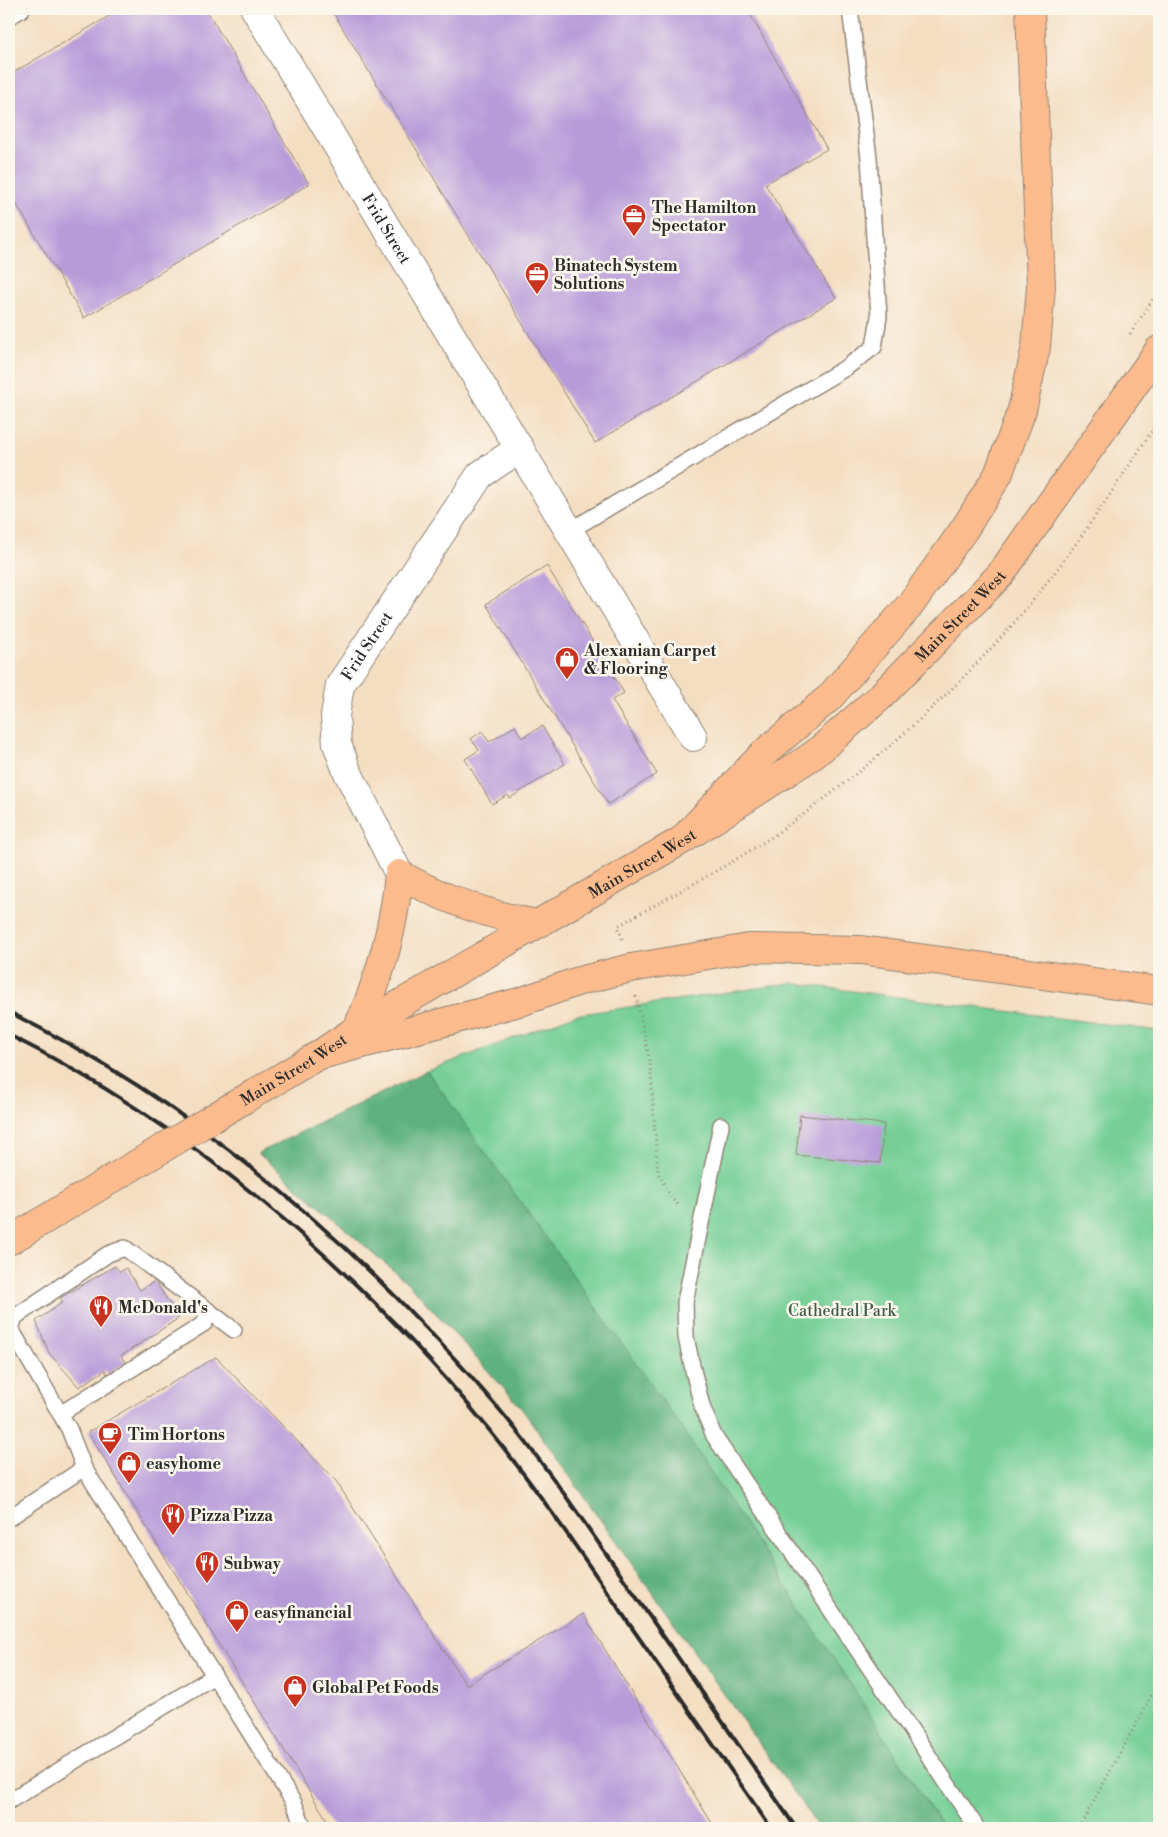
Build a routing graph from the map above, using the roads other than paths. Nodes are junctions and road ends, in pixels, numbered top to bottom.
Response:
1 (22, 9) edge
2 (255, 9) edge
3 (850, 9) edge
4 (1030, 9) edge
5 (9, 16) edge
6 (1159, 350) edge
7 (520, 448) junction
8 (570, 531) junction
9 (693, 737) dead end
10 (682, 840) junction
11 (399, 874) junction
12 (537, 924) junction
13 (1159, 991) edge
14 (357, 1029) junction
15 (317, 1056) junction
16 (721, 1124) dead end
17 (9, 1241) edge
18 (208, 1310) junction
19 (234, 1330) dead end
20 (60, 1414) junction
21 (84, 1468) junction
22 (9, 1518) edge
23 (214, 1676) junction
24 (9, 1801) edge
25 (304, 1828) edge
26 (977, 1828) edge

1 - 5 lane
2 - 7 street, Frid Street
3 - 8 lane
4 - 10 main road
6 - 10 main road, Main Street West
7 - 8 street, Frid Street
7 - 11 street, Frid Street
8 - 9 street, Frid Street
10 - 12 main road, Main Street West
11 - 12 main road
11 - 14 main road
12 - 14 main road, Main Street West
13 - 15 main road
14 - 15 main road, Main Street West
15 - 17 main road, Main Street West, bridge
16 - 26 lane
18 - 19 lane
18 - 20 lane
18 - 20 lane
20 - 21 lane
21 - 22 lane
21 - 23 lane
23 - 24 lane
23 - 25 lane

